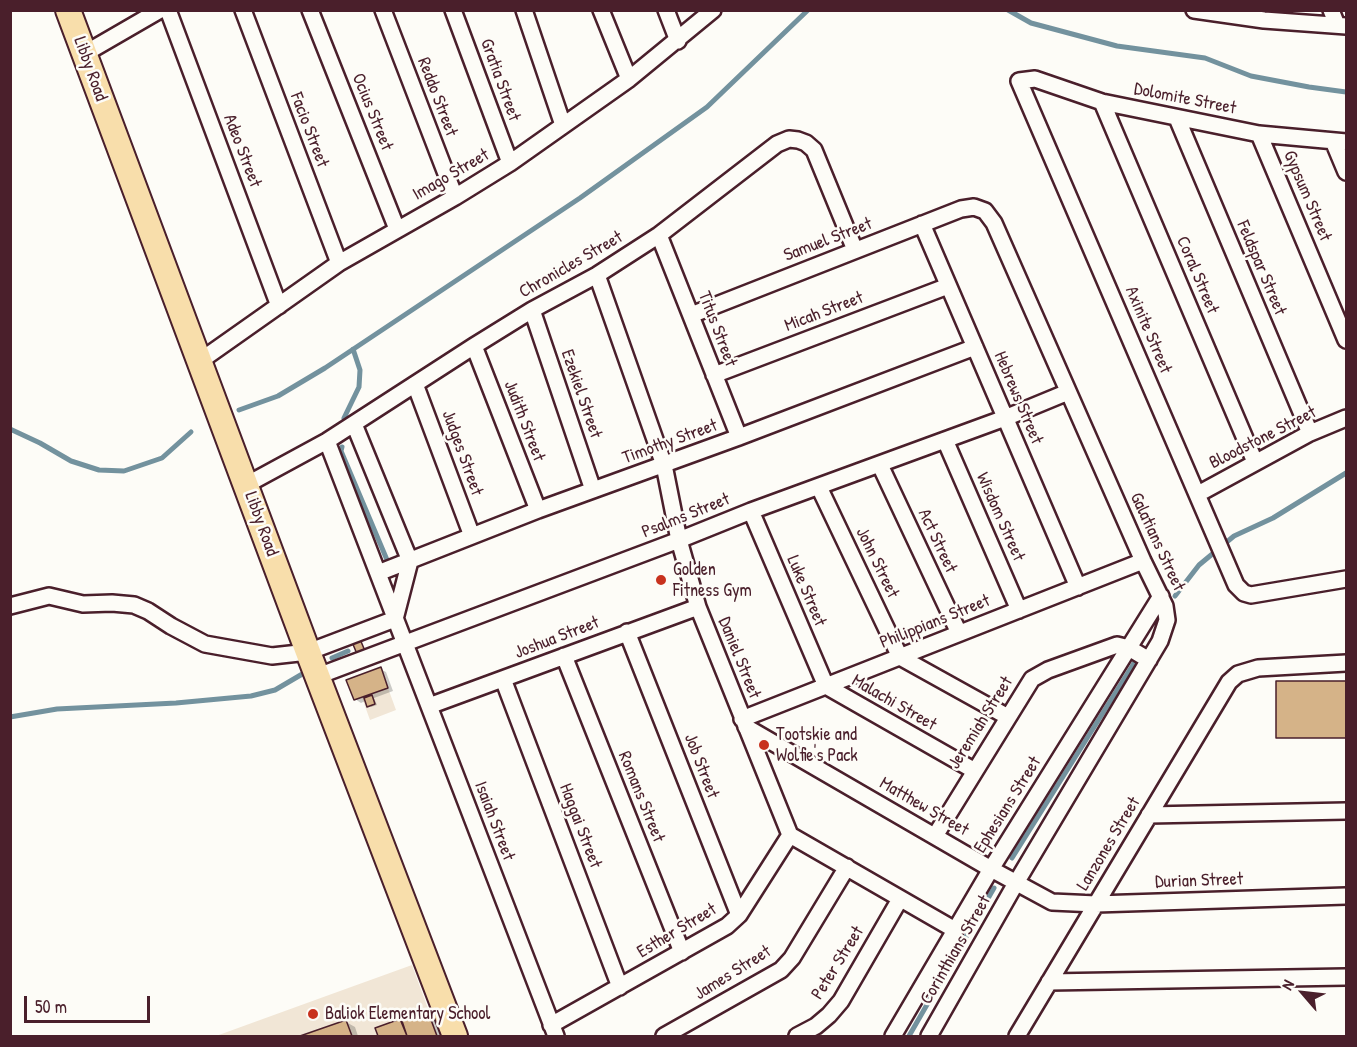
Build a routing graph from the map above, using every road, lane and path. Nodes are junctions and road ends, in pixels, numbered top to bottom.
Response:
1 (68, 10) edge
2 (160, 10) edge
3 (168, 10) edge
4 (243, 10) edge
5 (310, 10) edge
6 (383, 10) edge
7 (453, 10) edge
8 (524, 10) edge
9 (601, 10) edge
10 (666, 10) edge
11 (712, 10) edge
12 (1194, 10) edge
13 (1331, 10) edge
14 (1262, 15) edge
15 (1342, 26) edge
16 (678, 41) junction
17 (84, 54) junction
18 (629, 79) junction
19 (1019, 81) joint
20 (1102, 102) junction
21 (1177, 118) junction
22 (564, 125) junction
23 (1259, 134) junction
24 (1340, 141) edge
25 (510, 163) junction
26 (1347, 172) edge
27 (455, 197) junction
28 (980, 208) joint
29 (922, 224) junction
30 (398, 229) junction
31 (659, 235) junction
32 (855, 250) junction
33 (339, 263) junction
34 (597, 275) junction
35 (948, 286) junction
36 (279, 306) junction
37 (532, 310) junction
38 (691, 315) junction
39 (1347, 340) edge
40 (474, 346) junction
41 (975, 347) junction
42 (200, 361) junction
43 (714, 375) junction
44 (416, 384) junction
45 (1068, 392) junction
46 (1005, 418) junction
47 (1347, 418) edge
48 (354, 424) junction
49 (1310, 433) junction
50 (739, 437) junction
51 (945, 440) junction
52 (327, 441) junction
53 (1255, 462) junction
54 (664, 465) junction
55 (880, 465) junction
56 (246, 485) junction
57 (819, 487) junction
58 (593, 490) junction
59 (1198, 494) junction
60 (538, 510) junction
61 (751, 511) junction
62 (472, 536) junction
63 (679, 540) junction
64 (410, 561) junction
65 (1143, 561) junction
66 (378, 573) junction
67 (1347, 579) edge
68 (1078, 586) junction
69 (1161, 596) junction
70 (10, 606) edge
71 (698, 607) junction
72 (1019, 610) junction
73 (395, 619) junction
74 (627, 632) junction
75 (959, 633) junction
76 (405, 643) junction
77 (1129, 648) junction
78 (309, 652) junction
79 (564, 656) junction
80 (900, 657) junction
81 (1149, 660) junction
82 (1347, 663) edge
83 (318, 676) junction
84 (503, 679) junction
85 (826, 686) junction
86 (429, 706) junction
87 (1008, 717) junction
88 (744, 723) junction
89 (975, 771) junction
90 (1347, 811) edge
91 (1149, 815) junction
92 (790, 835) junction
93 (935, 836) junction
94 (847, 867) junction
95 (992, 869) junction
96 (1016, 883) junction
97 (1347, 896) edge
98 (900, 899) junction
99 (1052, 902) joint
100 (1096, 904) junction
101 (739, 915) junction
102 (955, 930) junction
103 (681, 952) junction
104 (1347, 977) edge
105 (1049, 982) junction
106 (620, 987) junction
107 (554, 1030) edge
108 (455, 1036) edge
109 (664, 1036) edge
110 (797, 1036) edge
111 (893, 1036) edge
112 (929, 1036) edge
113 (1017, 1036) edge

1 - 17 main road, Libby Road
2 - 17 street
3 - 36 street, Adeo Street
4 - 33 street, Facio Street
5 - 30 street, Ocius Street
6 - 27 street, Reddo Street
7 - 25 street, Gratia Street
8 - 22 street
9 - 18 street
10 - 16 street
11 - 16 street, Imago Street
12 - 14 street
13 - 15 street
14 - 15 street
16 - 18 street, Imago Street
17 - 42 main road, Libby Road
18 - 22 street, Imago Street
19 - 20 street, Dolomite Street
19 - 59 street, Axinite Street
20 - 21 street, Dolomite Street
20 - 53 street, Coral Street
21 - 23 street, Dolomite Street
21 - 49 street, Feldspar Street
22 - 25 street, Imago Street
23 - 24 street, Dolomite Street
23 - 39 street, Gypsum Street
24 - 26 street
25 - 27 street, Imago Street
27 - 30 street, Imago Street
28 - 29 street, Samuel Street
28 - 45 street, Galatians Street
29 - 32 street, Samuel Street
29 - 35 street, Hebrews Street
30 - 33 street, Imago Street
31 - 32 street, Chronicles Street
31 - 34 street, Chronicles Street
31 - 38 street, Titus Street
32 - 38 street, Samuel Street
33 - 36 street, Imago Street
34 - 37 street, Chronicles Street
34 - 54 street, Daniel Street
35 - 41 street, Hebrews Street
35 - 43 street, Micah Street
36 - 42 street, Imago Street
37 - 40 street, Chronicles Street
37 - 58 street, Ezekiel Street
38 - 43 street, Titus Street
40 - 44 street, Chronicles Street
40 - 60 street, Judith Street
41 - 46 street, Hebrews Street
41 - 50 street, Timothy Street
42 - 56 main road, Libby Road
43 - 50 street, Titus Street
44 - 48 street, Chronicles Street
44 - 62 street, Judges Street
45 - 46 street, Psalms Street
45 - 65 street, Galatians Street
46 - 51 street, Psalms Street
46 - 68 street, Hebrews Street
47 - 49 street, Bloodstone Street
48 - 52 street, Chronicles Street
48 - 64 street
49 - 53 street, Bloodstone Street
50 - 54 street, Timothy Street
51 - 55 street, Psalms Street
51 - 72 street, Wisdom Street
52 - 56 street, Chronicles Street
52 - 66 street, Isaiah Street
53 - 59 street, Bloodstone Street
54 - 58 street, Timothy Street
54 - 63 street, Daniel Street
55 - 57 street, Psalms Street
55 - 75 street, Act Street
56 - 78 main road, Libby Road
57 - 61 street, Psalms Street
57 - 80 street, John Street
58 - 60 street, Timothy Street
59 - 67 street, Axinite Street
60 - 62 street, Timothy Street
61 - 63 street, Psalms Street
61 - 85 street, Luke Street
62 - 64 street, Timothy Street
63 - 71 street, Daniel Street
63 - 76 street, Psalms Street
64 - 66 street, Timothy Street
64 - 73 street
65 - 68 street, Philippians Street
65 - 69 street, Galatians Street
66 - 73 street, Isaiah Street
68 - 72 street, Philippians Street
69 - 77 street, Ephesians Street
69 - 81 street, Galatians Street
70 - 78 street
71 - 74 street, Joshua Street
71 - 88 street, Daniel Street
72 - 75 street, Philippians Street
73 - 76 street, Isaiah Street
73 - 78 street
74 - 79 street, Joshua Street
74 - 101 street, Job Street
75 - 80 street, Philippians Street
76 - 83 street, Psalms Street
76 - 86 street, Isaiah Street
77 - 81 street
77 - 87 street, Jeremiah Street
77 - 95 street, Ephesians Street
78 - 83 main road, Libby Road
79 - 84 street, Joshua Street
79 - 103 street, Romans Street
80 - 85 street, Philippians Street
80 - 87 street
81 - 96 street, Galatians Street
82 - 91 street, Lanzones Street
83 - 108 main road, Libby Road
84 - 86 street, Joshua Street
84 - 106 street, Haggai Street
85 - 88 street, Philippians Street
85 - 89 street, Malachi Street
86 - 107 street, Isaiah Street
87 - 89 street, Jeremiah Street
88 - 92 street, Daniel Street
88 - 93 street, Matthew Street
89 - 93 street, Jeremiah Street
90 - 91 street
91 - 100 street, Lanzones Street
92 - 94 street
92 - 101 street, Esther Street
93 - 95 street, Matthew Street
94 - 98 street
94 - 109 street, James Street
95 - 96 street, Matthew Street
95 - 102 street, Ephesians Street
96 - 99 street, Matthew Street
96 - 112 street, Corinthians Street
97 - 100 street, Durian Street
98 - 102 street
98 - 110 street, Peter Street
99 - 100 street, Durian Street
100 - 105 street, Lanzones Street
101 - 103 street, Esther Street
102 - 111 street, Ephesians Street
103 - 106 street, Esther Street
104 - 105 street
105 - 113 street, Lanzones Street
106 - 107 street, Esther Street

